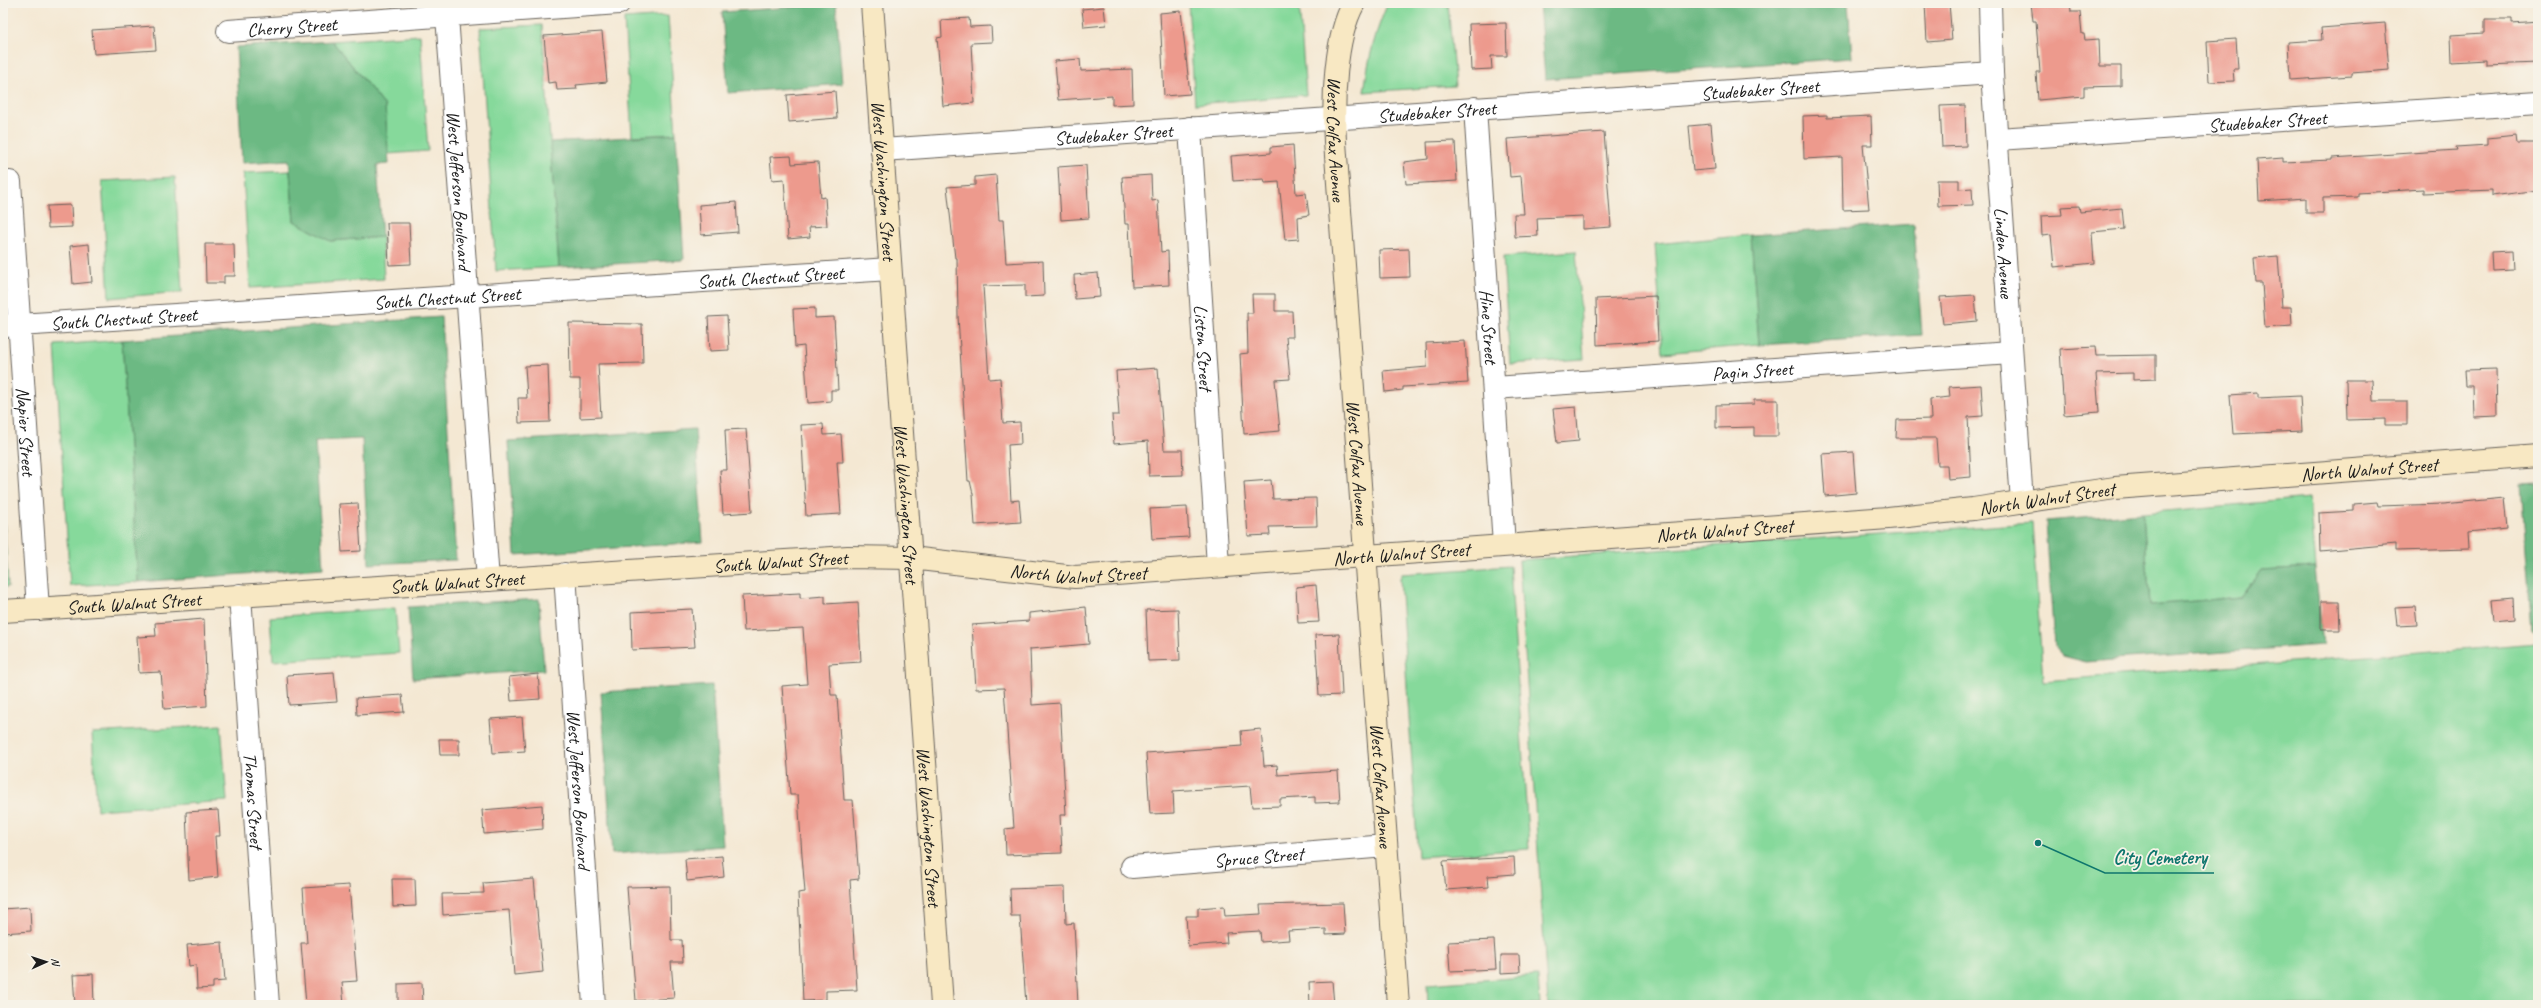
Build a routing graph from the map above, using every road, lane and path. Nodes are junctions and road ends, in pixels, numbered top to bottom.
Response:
1 (619, 3) edge
2 (872, 3) edge
3 (1354, 3) edge
4 (1990, 3) edge
5 (447, 16) junction
6 (228, 31) dead end
7 (1992, 73) junction
8 (2538, 103) edge
9 (1475, 108) junction
10 (1334, 118) junction
11 (1190, 128) junction
12 (1998, 139) junction
13 (882, 150) junction
14 (10, 182) dead end
15 (890, 269) junction
16 (468, 296) junction
17 (12, 326) edge
18 (2011, 353) junction
19 (1494, 388) junction
20 (2538, 456) edge
21 (2022, 502) junction
22 (1504, 545) junction
23 (1365, 556) junction
24 (911, 558) junction
25 (1218, 566) junction
26 (565, 574) junction
27 (488, 580) junction
28 (240, 595) junction
29 (38, 608) junction
30 (3, 611) edge
31 (1386, 846) junction
32 (1132, 867) dead end
33 (268, 1005) edge
34 (594, 1005) edge
35 (942, 1005) edge
36 (1398, 1005) edge

1 - 5 street, Cherry Street
2 - 13 street, West Washington Street
3 - 10 street, West Colfax Avenue
4 - 7 street, Linden Avenue
5 - 6 street, Cherry Street
5 - 16 street, West Jefferson Boulevard
7 - 9 street, Studebaker Street
7 - 12 street, Linden Avenue
8 - 12 street, Studebaker Street
9 - 10 street, Studebaker Street
9 - 19 street, Hine Street
10 - 11 street, Studebaker Street
10 - 23 street, West Colfax Avenue
11 - 13 street, Studebaker Street
11 - 25 street, Liston Street
12 - 18 street, Linden Avenue
13 - 15 street, West Washington Street
14 - 17 street, Napier Street
15 - 16 street, South Chestnut Street
15 - 24 street, West Washington Street
16 - 17 street, South Chestnut Street
16 - 27 street, West Jefferson Boulevard
17 - 29 street, Napier Street
18 - 19 street, Pagin Street
18 - 21 street, Linden Avenue
19 - 22 street, Hine Street
20 - 21 street, North Walnut Street
21 - 22 street, North Walnut Street
22 - 23 street, North Walnut Street
23 - 25 street, North Walnut Street
23 - 31 street, West Colfax Avenue
24 - 25 street, North Walnut Street
24 - 26 street, South Walnut Street
24 - 35 street, West Washington Street
26 - 27 street, South Walnut Street
26 - 34 street, West Jefferson Boulevard
27 - 28 street, South Walnut Street
28 - 29 street, South Walnut Street
28 - 33 street, Thomas Street
29 - 30 street, South Walnut Street
31 - 32 street, Spruce Street
31 - 36 street, West Colfax Avenue

